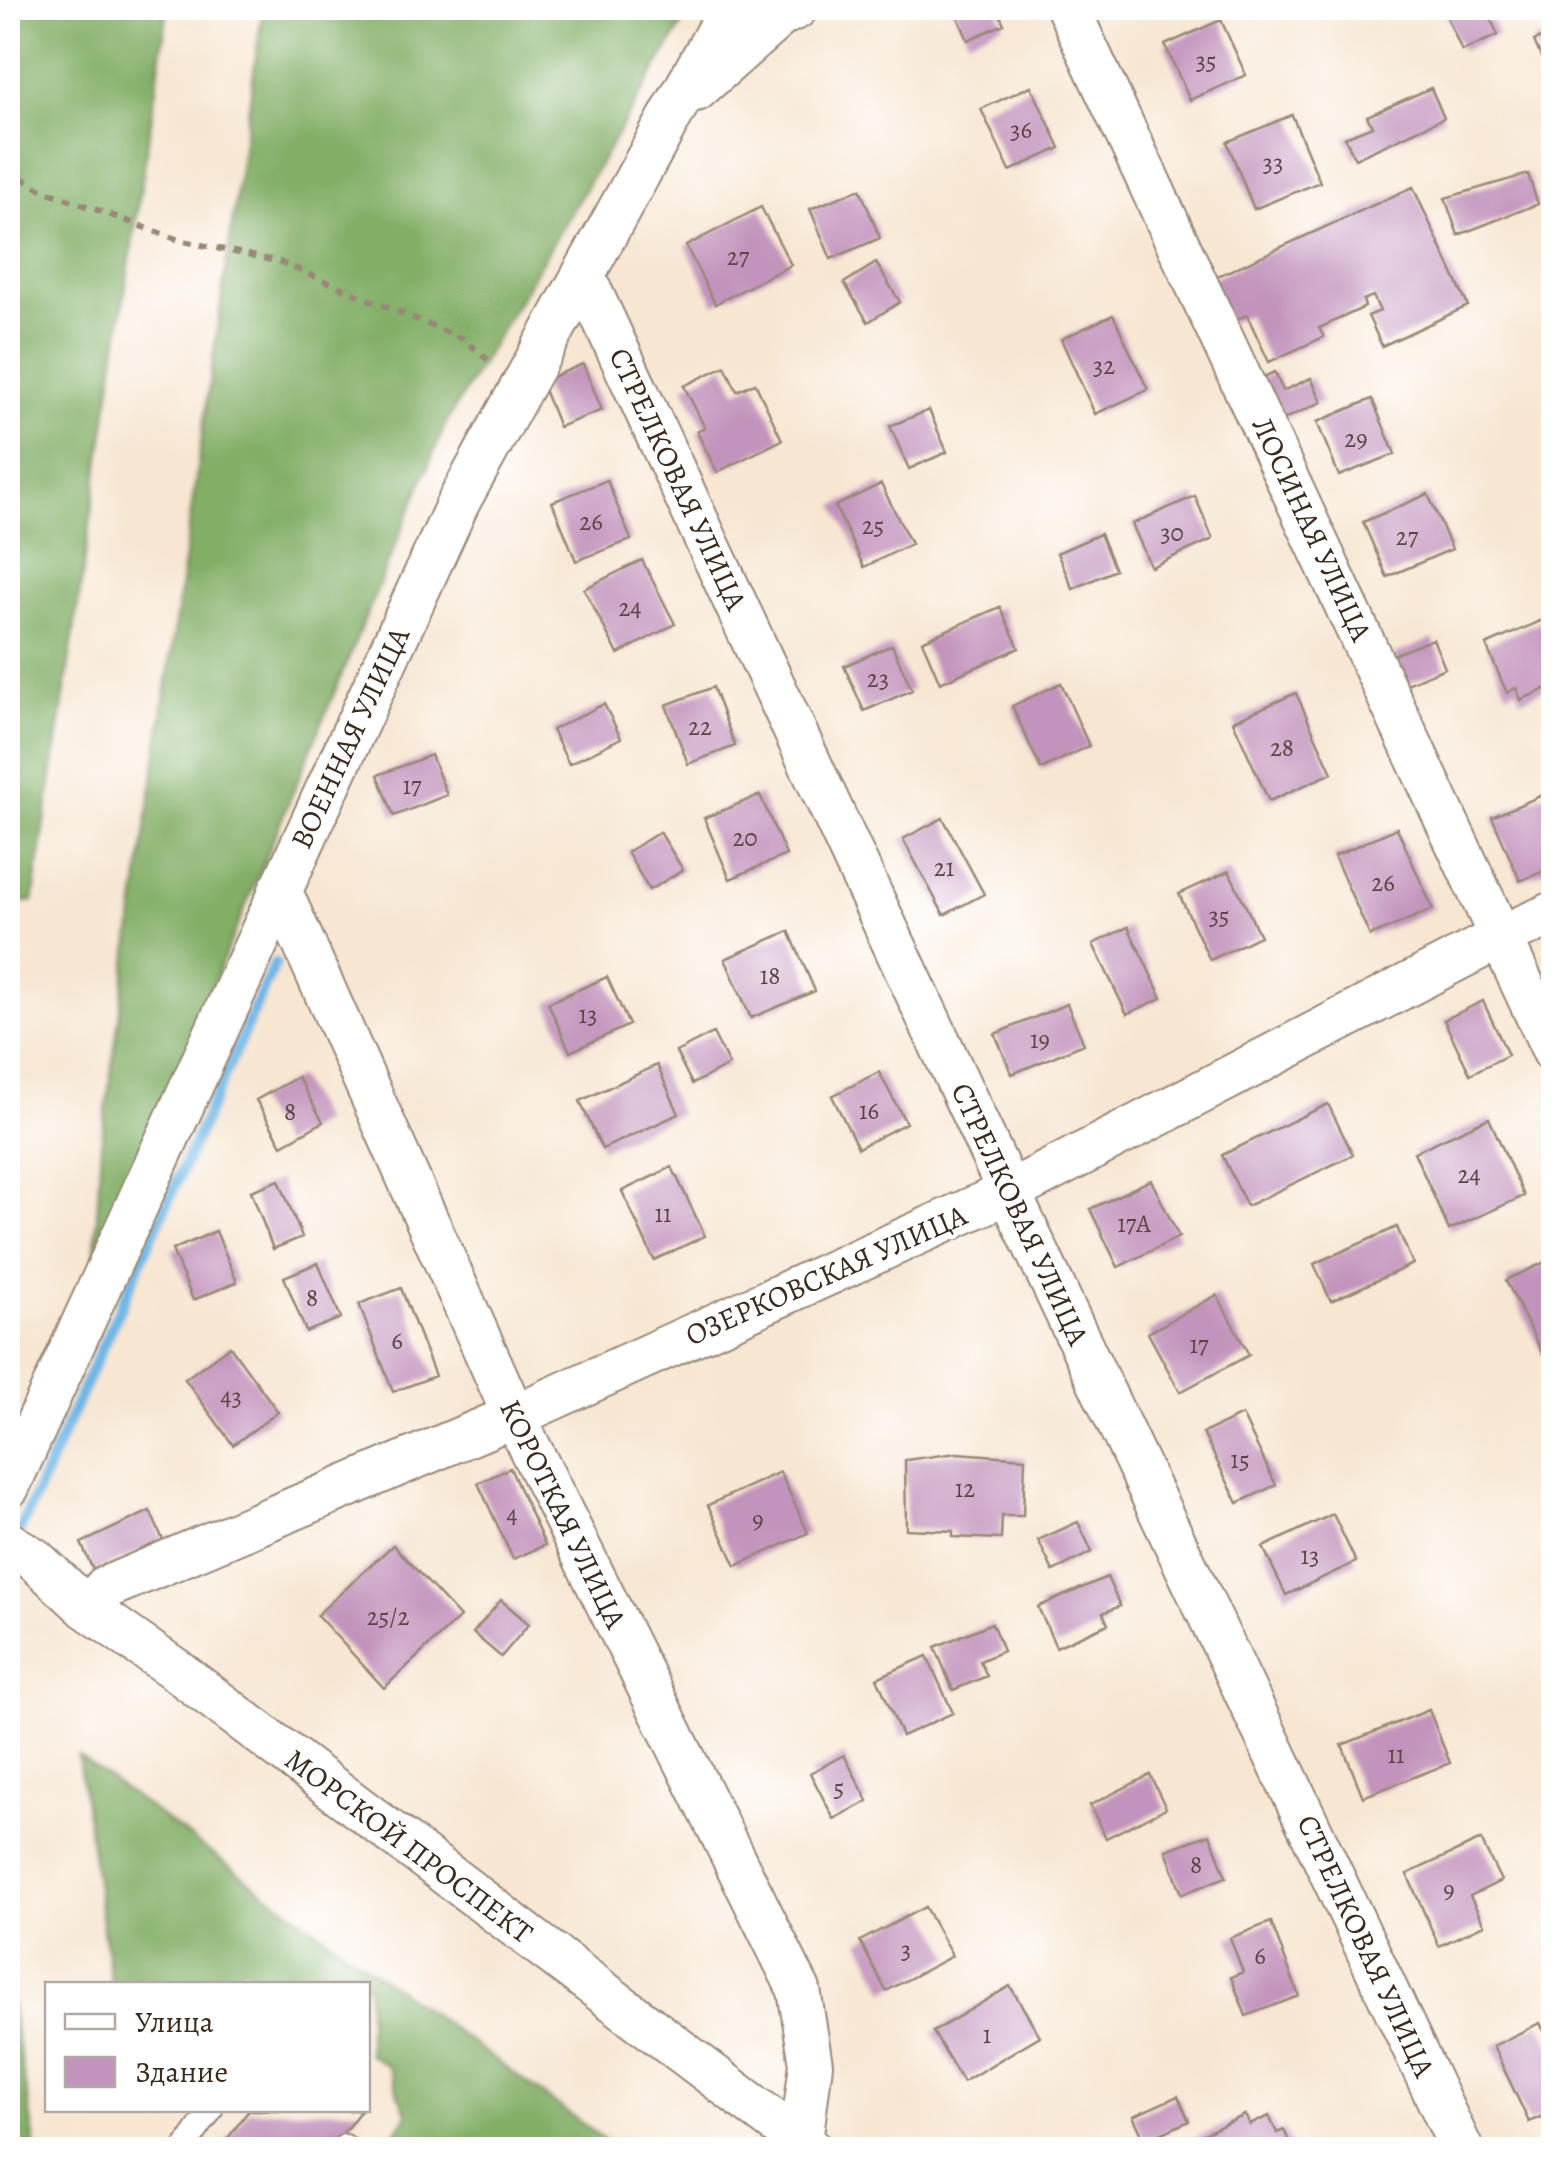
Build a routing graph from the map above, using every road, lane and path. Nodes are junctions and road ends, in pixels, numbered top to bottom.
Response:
1 (730, 8) edge
2 (796, 8) edge
3 (1068, 8) edge
4 (673, 111) junction
5 (8, 168) edge
6 (583, 275) junction
7 (521, 388) junction
8 (280, 890) junction
9 (1554, 914) edge
10 (1502, 936) junction
11 (1554, 1052) edge
12 (1009, 1192) junction
13 (514, 1416) junction
14 (8, 1487) edge
15 (21, 1551) edge
16 (87, 1608) junction
17 (210, 2112) edge
18 (806, 2146) edge
19 (182, 2150) edge
20 (1462, 2150) edge

1 - 4 street, ВОЕННАЯ УЛИЦА
2 - 4 street
3 - 10 street, ЛОСИНАЯ УЛИЦА
4 - 6 street, ВОЕННАЯ УЛИЦА
5 - 7 path
6 - 7 street, ВОЕННАЯ УЛИЦА
6 - 12 street, СТРЕЛКОВАЯ УЛИЦА
7 - 8 street, ВОЕННАЯ УЛИЦА
8 - 13 street, КОРОТКАЯ УЛИЦА
8 - 14 street, ВОЕННАЯ УЛИЦА
9 - 10 street, ОЗЕРКОВСКАЯ УЛИЦА
10 - 11 street, ЛОСИНАЯ УЛИЦА
10 - 12 street, ОЗЕРКОВСКАЯ УЛИЦА
12 - 13 street, ОЗЕРКОВСКАЯ УЛИЦА
12 - 20 street, СТРЕЛКОВАЯ УЛИЦА
13 - 16 street, ОЗЕРКОВСКАЯ УЛИЦА
13 - 18 street, КОРОТКАЯ УЛИЦА
15 - 16 street, МОРСКОЙ ПРОСПЕКТ
16 - 18 street, МОРСКОЙ ПРОСПЕКТ
17 - 19 lane

